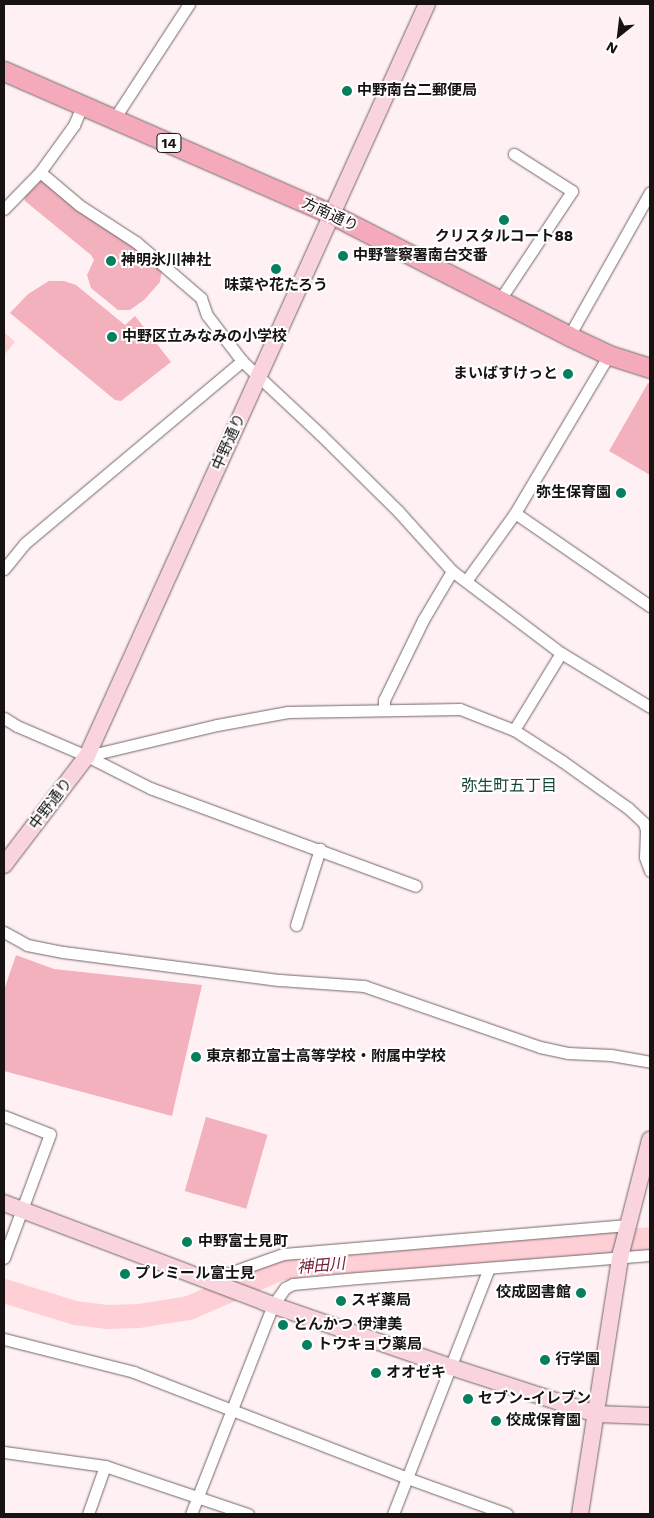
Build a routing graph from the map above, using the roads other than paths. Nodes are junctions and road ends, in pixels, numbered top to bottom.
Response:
1 (188, 4) edge
2 (427, 4) edge
3 (4, 72) edge
4 (82, 106) junction
5 (114, 119) junction
6 (514, 154) dead end
7 (40, 172) junction
8 (650, 192) edge
9 (4, 209) edge
10 (333, 215) junction
11 (500, 301) junction
12 (569, 336) junction
13 (609, 355) junction
14 (239, 357) junction
15 (650, 368) edge
16 (258, 376) junction
17 (515, 513) junction
18 (4, 569) edge
19 (452, 571) junction
20 (466, 581) junction
21 (650, 606) edge
22 (561, 653) junction
23 (650, 707) edge
24 (384, 709) junction
25 (4, 718) edge
26 (514, 730) junction
27 (87, 756) junction
28 (320, 849) junction
29 (4, 865) edge
30 (650, 870) edge
31 (416, 886) dead end
32 (296, 925) dead end
33 (4, 932) edge
34 (650, 1062) edge
35 (4, 1116) edge
36 (650, 1140) edge
37 (644, 1185) edge
38 (4, 1202) edge
39 (20, 1209) junction
40 (627, 1226) junction
41 (620, 1255) junction
42 (650, 1255) edge
43 (4, 1258) edge
44 (489, 1268) junction
45 (216, 1284) junction
46 (273, 1305) junction
47 (4, 1339) edge
48 (450, 1367) junction
49 (232, 1410) junction
50 (596, 1414) junction
51 (650, 1416) edge
52 (4, 1452) edge
53 (105, 1466) junction
54 (407, 1478) junction
55 (198, 1497) junction
56 (88, 1514) edge
57 (191, 1514) edge
58 (248, 1514) edge
59 (393, 1514) edge
60 (507, 1514) edge
61 (580, 1514) edge

1 - 5 street
2 - 10 street, 中野通り
3 - 4 main road, 方南通り / 14
4 - 5 main road, 方南通り / 14
4 - 7 street
5 - 10 main road, 方南通り / 14
6 - 11 street
7 - 9 street
7 - 14 street
8 - 12 street
10 - 11 main road, 方南通り / 14
10 - 16 street, 中野通り
11 - 12 main road, 方南通り / 14
12 - 13 main road, 方南通り / 14
13 - 15 main road, 方南通り / 14
13 - 17 street
14 - 16 street
14 - 18 street
16 - 19 street
16 - 27 street, 中野通り
17 - 20 street
17 - 21 street
19 - 20 street
19 - 24 street
20 - 22 street
22 - 23 street
22 - 26 street
24 - 26 street
24 - 27 street
25 - 27 street
26 - 30 street
27 - 28 street
27 - 29 street, 中野通り
28 - 31 street
28 - 32 street
33 - 34 street
35 - 39 street
36 - 37 street
37 - 40 street
38 - 39 street
39 - 43 street
39 - 45 street
40 - 41 street
40 - 45 street
41 - 42 street
41 - 44 street
41 - 50 street
44 - 46 street
44 - 48 street
45 - 46 street
46 - 48 street
46 - 49 street
47 - 49 street
48 - 50 street
48 - 54 street
49 - 54 street
49 - 55 street
50 - 51 street
50 - 61 street
52 - 53 street
53 - 55 street
53 - 56 street
54 - 59 street
54 - 60 street
55 - 57 street
55 - 58 street

